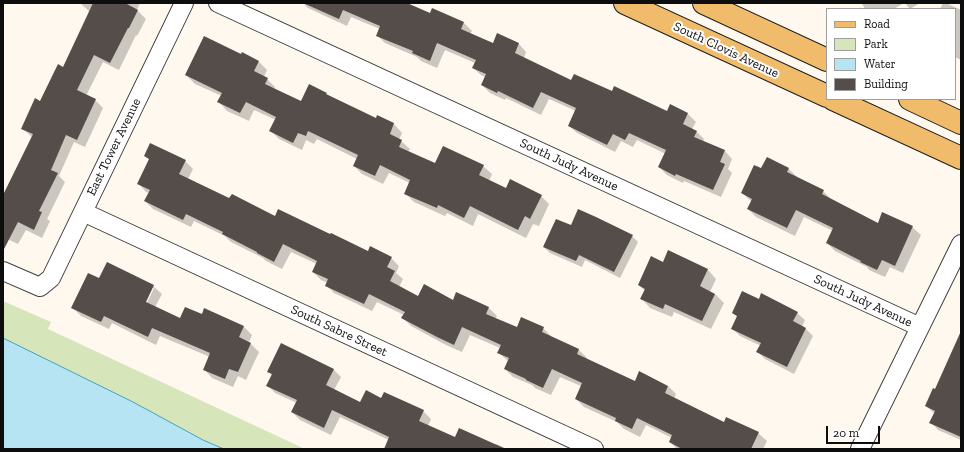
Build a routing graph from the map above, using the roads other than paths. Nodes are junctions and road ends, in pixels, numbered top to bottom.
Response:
1 (184, 3) edge
2 (218, 3) edge
3 (625, 3) edge
4 (704, 3) edge
5 (826, 60) edge
6 (826, 96) edge
7 (835, 100) edge
8 (912, 100) edge
9 (961, 123) edge
10 (961, 158) edge
11 (83, 212) junction
12 (961, 244) edge
13 (3, 271) edge
14 (920, 327) junction
15 (594, 449) edge
16 (860, 449) edge

1 - 11 street, East Tower Avenue
2 - 14 street, South Judy Avenue
3 - 6 main road, South Clovis Avenue
4 - 5 main road
7 - 10 main road
8 - 9 main road
11 - 13 street, East Tower Avenue
11 - 15 street, South Sabre Street
12 - 14 street
14 - 16 street

